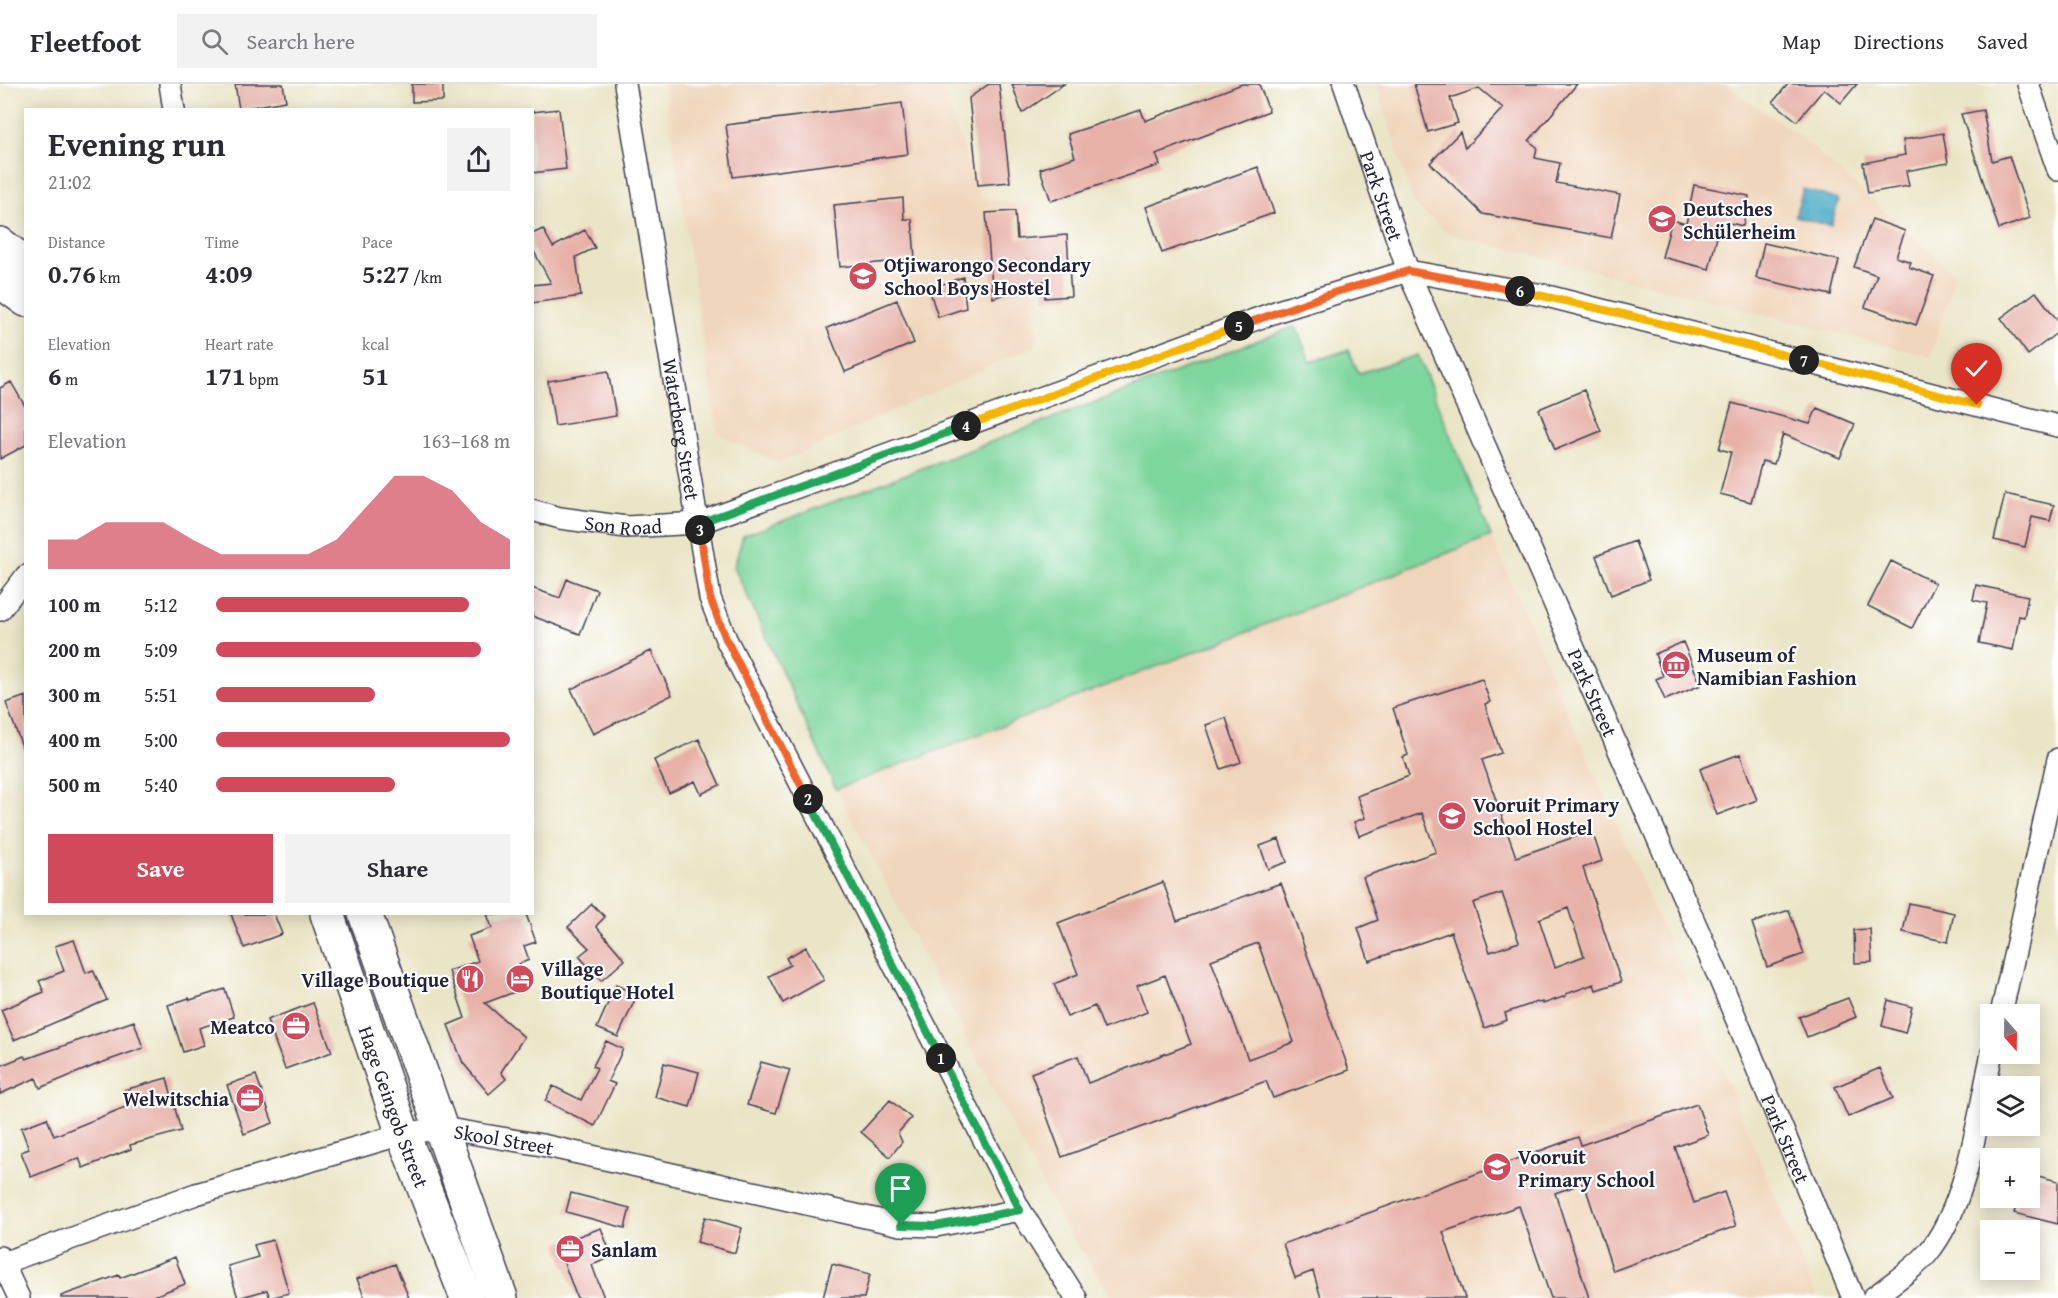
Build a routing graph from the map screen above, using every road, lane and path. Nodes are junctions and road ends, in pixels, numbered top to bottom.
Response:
1 (170, 84) edge
2 (625, 84) edge
3 (1344, 84) edge
4 (2028, 84) edge
5 (174, 108) edge
6 (2058, 170) edge
7 (0, 244) edge
8 (24, 262) edge
9 (1408, 271) junction
10 (0, 281) edge
11 (24, 299) edge
12 (2058, 426) edge
13 (534, 511) edge
14 (699, 523) junction
15 (24, 579) edge
16 (0, 610) edge
17 (2058, 759) edge
18 (327, 915) edge
19 (365, 915) edge
20 (2003, 1004) edge
21 (1990, 1064) edge
22 (442, 1128) junction
23 (403, 1134) junction
24 (1020, 1210) junction
25 (485, 1255) junction
26 (1, 1261) edge
27 (455, 1266) junction
28 (19, 1298) edge
29 (467, 1298) edge
30 (501, 1298) edge
31 (1076, 1298) edge
32 (1853, 1298) edge
33 (1873, 1298) edge

1 - 5 street
2 - 14 street, Waterberg Street
3 - 9 street, Park Street
4 - 6 street
7 - 8 highway
9 - 12 street, Son Road
9 - 14 street, Son Road
9 - 32 street, Park Street
10 - 11 highway
13 - 14 street, Son Road
14 - 24 street, Waterberg Street
15 - 16 street
17 - 20 street
18 - 23 highway, Hage Geingob Street
19 - 22 highway, Hage Geingob Street
21 - 33 street
22 - 23 street, Skool Street
22 - 24 street, Skool Street
22 - 25 highway, Hage Geingob Street
23 - 26 street, Skool Street
23 - 27 highway, Hage Geingob Street
24 - 31 street, Waterberg Street
25 - 27 highway
25 - 30 highway, Hage Geingob Street
26 - 28 street
27 - 29 highway, Hage Geingob Street

